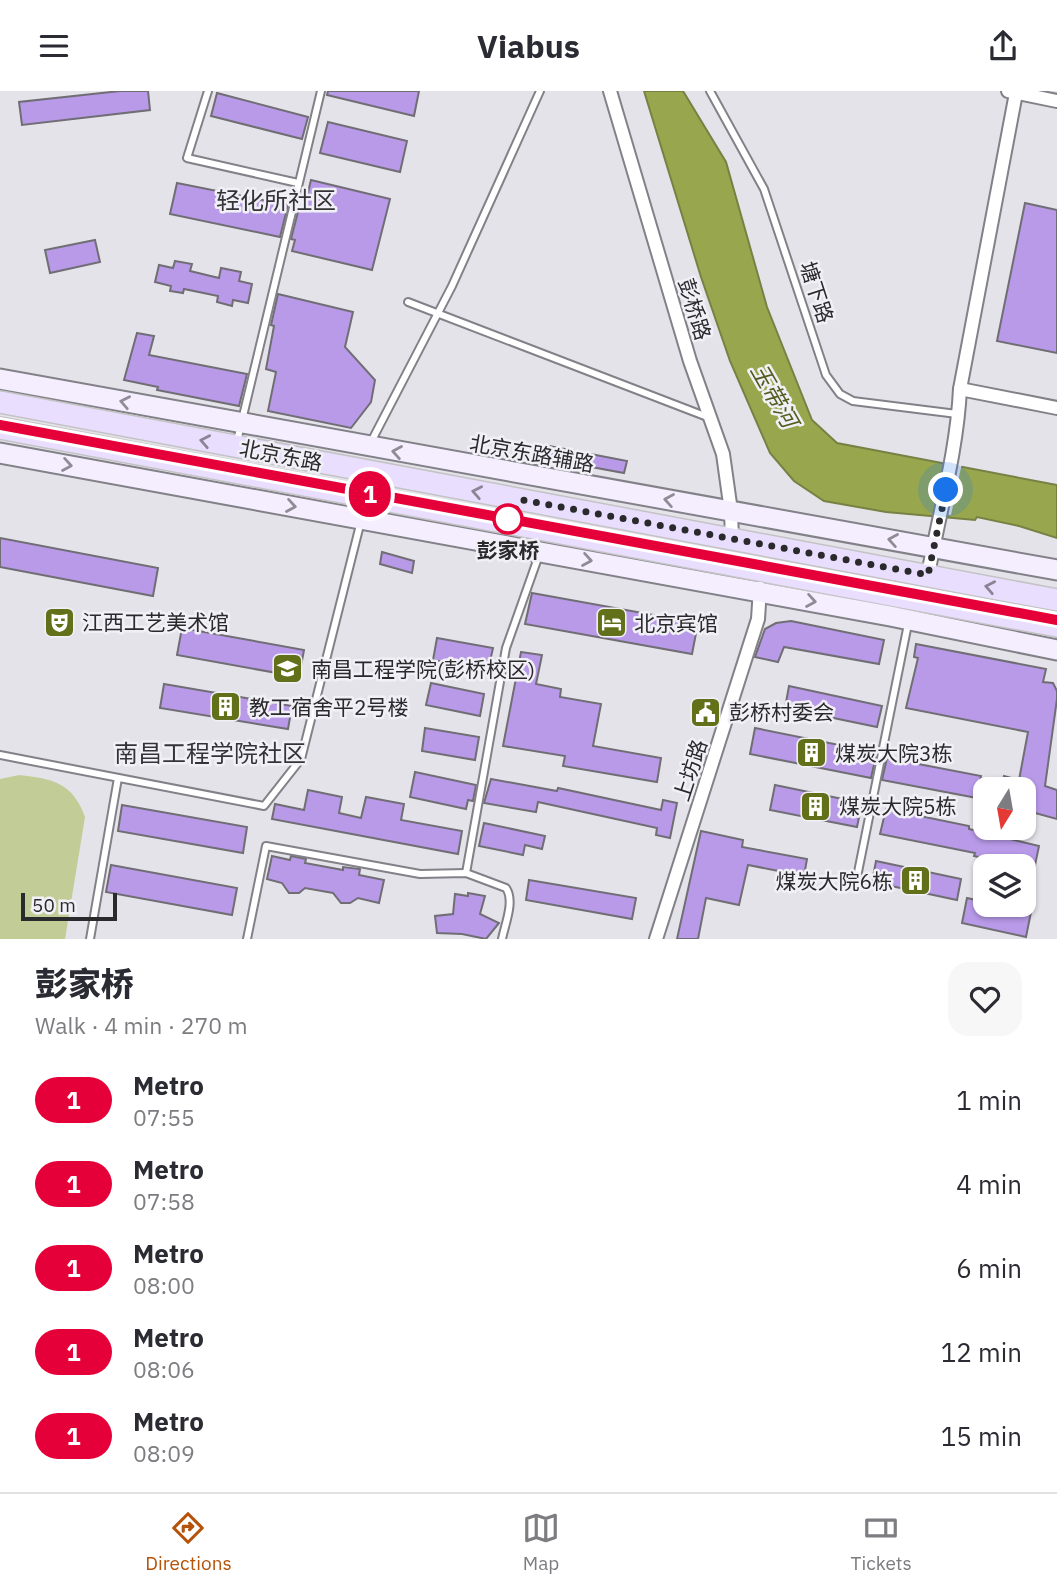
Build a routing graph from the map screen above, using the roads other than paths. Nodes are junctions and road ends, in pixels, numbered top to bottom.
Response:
1 (208, 91) edge
2 (321, 91) edge
3 (540, 91) edge
4 (610, 91) edge
5 (710, 91) edge
6 (1012, 92) edge
7 (1057, 101) edge
8 (298, 183) junction
9 (408, 302) dead end
10 (438, 314) junction
11 (0, 379) edge
12 (960, 389) junction
13 (0, 402) edge
14 (1057, 408) edge
15 (959, 414) junction
16 (710, 418) junction
17 (241, 424) junction
18 (0, 428) edge
19 (236, 447) junction
20 (368, 447) junction
21 (0, 453) edge
22 (367, 496) junction
23 (732, 512) junction
24 (361, 519) junction
25 (549, 529) junction
26 (732, 539) junction
27 (933, 548) junction
28 (540, 552) junction
29 (761, 569) junction
30 (1057, 570) edge
31 (928, 575) junction
32 (760, 592) junction
33 (914, 598) junction
34 (1057, 600) edge
35 (909, 619) junction
36 (1057, 625) edge
37 (1057, 649) edge
38 (0, 755) edge
39 (118, 778) junction
40 (466, 873) junction
41 (856, 882) dead end
42 (90, 939) edge
43 (247, 939) edge
44 (502, 939) edge
45 (656, 939) edge

1 - 8 lane
2 - 8 lane
3 - 10 lane
4 - 16 street, 彭桥路
5 - 15 lane, 塘下路
6 - 7 street
6 - 12 street
8 - 17 lane
9 - 10 lane
10 - 16 lane
10 - 20 lane
17 -> 11 main road, 北京东路辅路
12 - 14 street
12 - 15 street
19 -> 13 main road, 北京东路
15 - 27 street
16 - 23 street, 彭桥路
17 - 19 lane
17 - 20 main road, 北京东路辅路
18 - 22 main road, 北京东路
26 -> 19 main road, 北京东路
23 -> 20 main road, 北京东路辅路
21 -> 24 main road
22 - 24 lane
22 - 25 main road, 北京东路
23 - 26 street, 彭桥路
27 -> 23 main road, 北京东路辅路
24 - 28 main road
24 - 39 lane
25 - 28 lane
25 - 29 main road, 北京东路
26 - 31 main road, 北京东路
27 - 30 main road, 北京东路辅路
27 - 31 street
28 -> 32 main road
28 - 40 lane
29 - 32 street, 上坊路
29 - 33 main road, 北京东路
34 -> 31 main road, 北京东路
32 -> 35 main road
32 - 45 street, 上坊路
33 - 35 lane
33 - 36 main road, 北京东路
35 - 37 main road
35 - 41 lane
38 - 39 lane
39 - 42 lane
40 - 43 lane
40 - 44 lane

